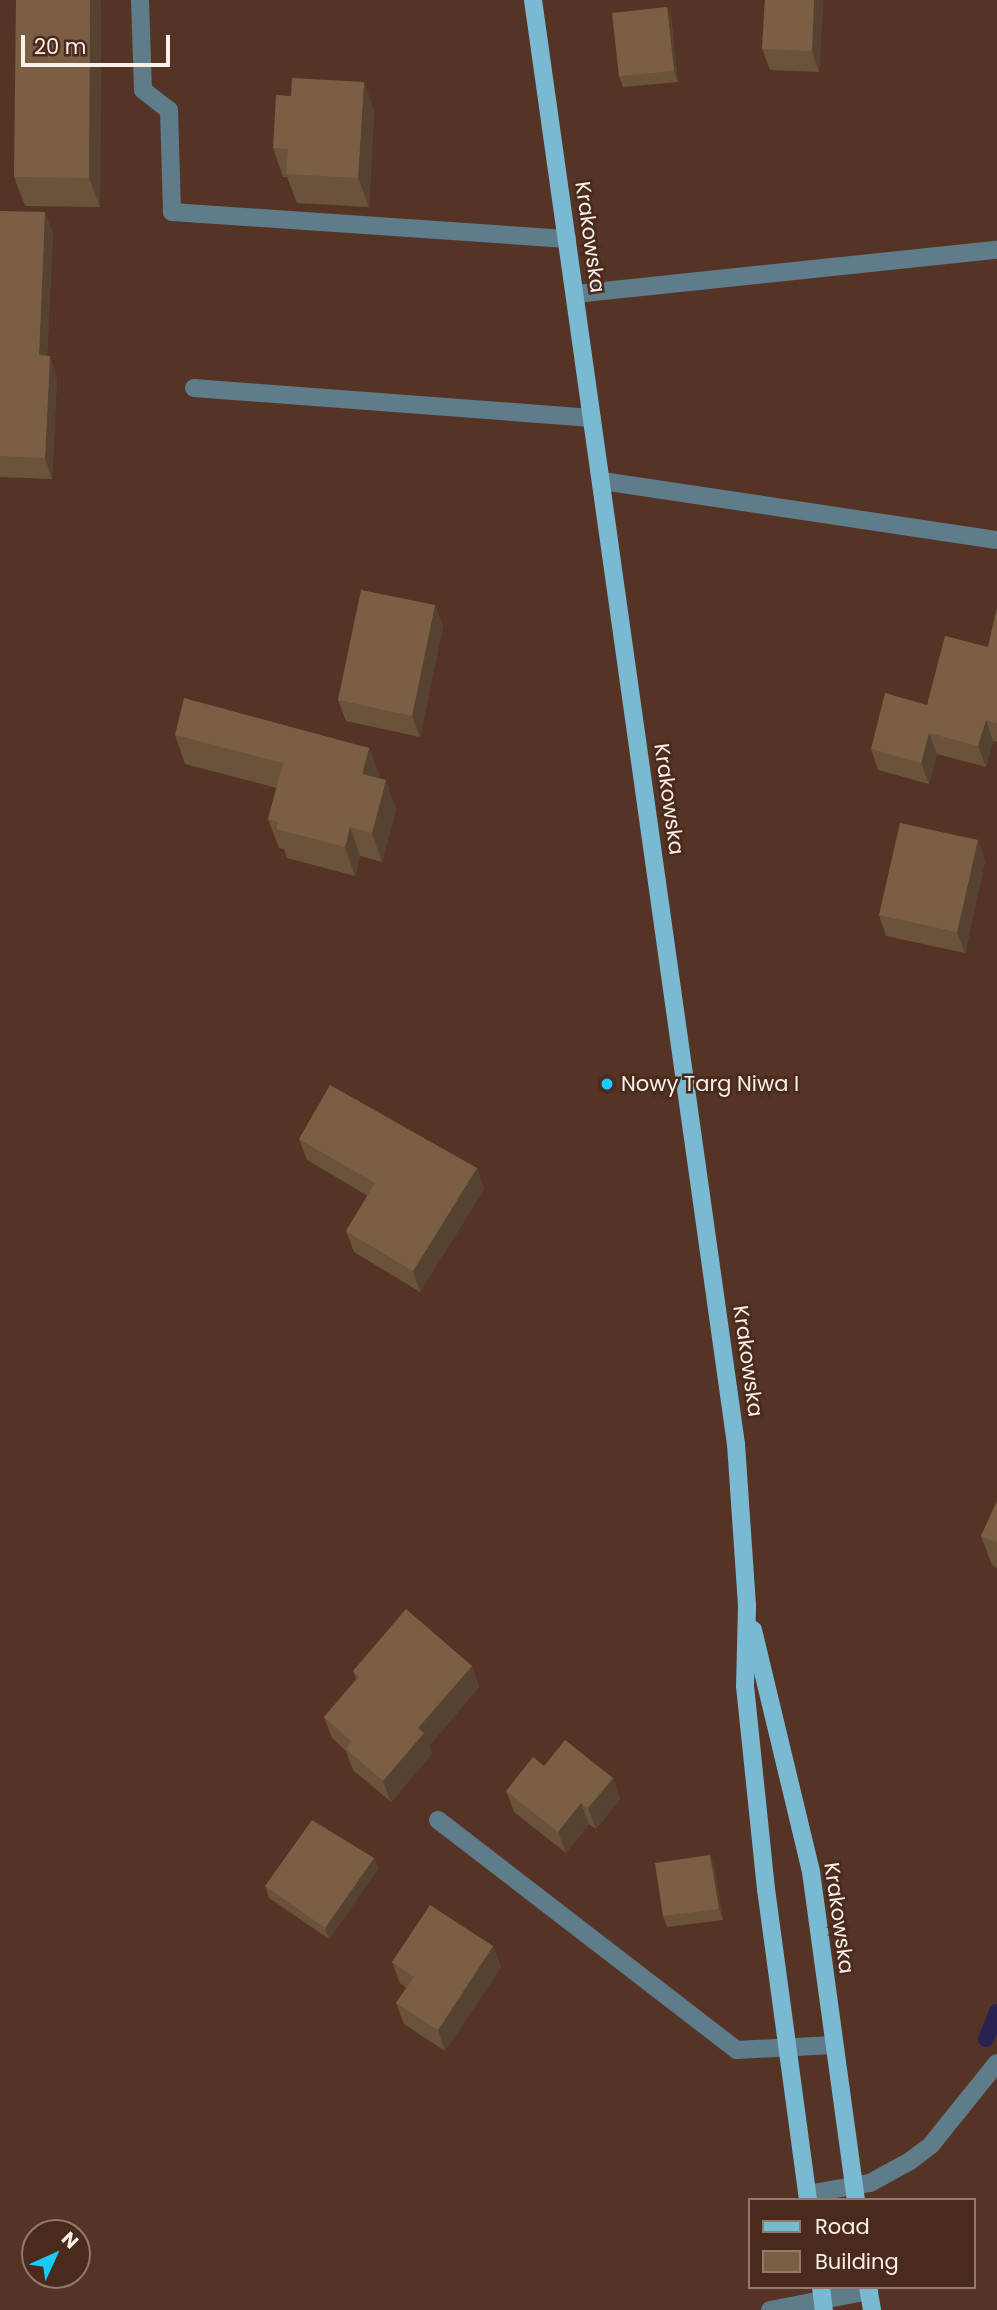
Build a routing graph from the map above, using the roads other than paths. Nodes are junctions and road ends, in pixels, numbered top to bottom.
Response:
1 (141, 0) edge
2 (533, 0) edge
3 (567, 239) junction
4 (997, 250) edge
5 (575, 295) junction
6 (194, 388) dead end
7 (592, 418) junction
8 (601, 481) junction
9 (997, 540) edge
10 (747, 1606) junction
11 (438, 1820) dead end
12 (833, 2045) junction
13 (787, 2050) junction
14 (997, 2063) edge
15 (855, 2193) edge
16 (808, 2197) edge
17 (868, 2289) edge
18 (822, 2298) edge
19 (770, 2310) edge
20 (872, 2310) edge

1 - 3 street
2 - 3 main road, Krakowska
3 - 5 main road, Krakowska
4 - 5 street
5 - 7 main road, Krakowska
6 - 7 street
7 - 8 main road, Krakowska
8 - 9 street
8 - 10 main road, Krakowska
10 - 12 main road, Krakowska
10 - 13 main road, Krakowska
11 - 13 street
12 - 13 street
12 - 15 main road, Krakowska
13 - 16 main road, Krakowska
14 - 15 street
15 - 16 street
17 - 18 street
17 - 20 main road
18 - 19 street

